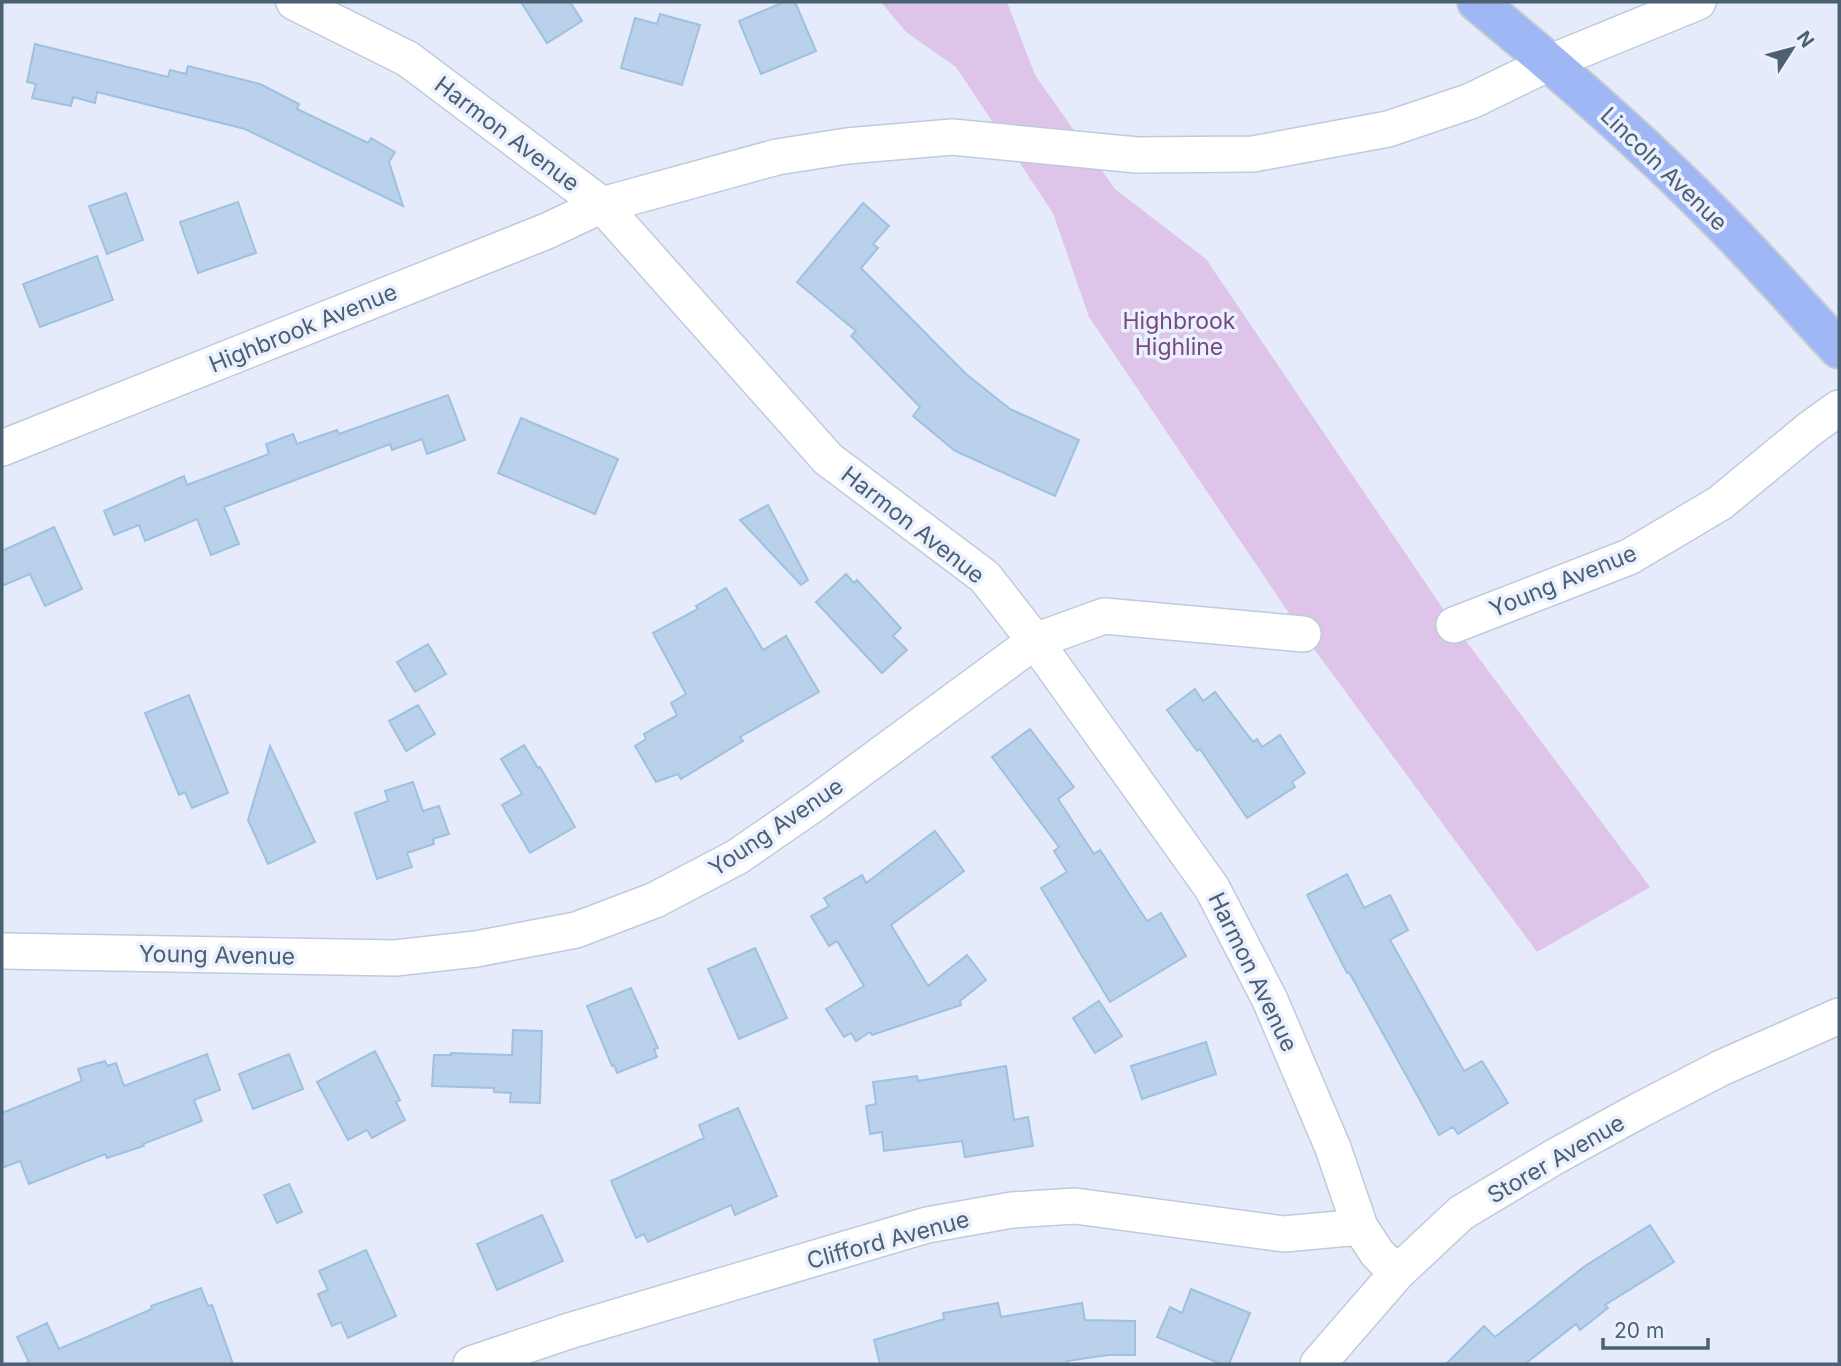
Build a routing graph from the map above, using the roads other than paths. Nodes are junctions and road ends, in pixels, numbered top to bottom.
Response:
1 (294, 2) edge
2 (1477, 2) edge
3 (1698, 2) edge
4 (1550, 62) junction
5 (602, 205) junction
6 (1839, 349) edge
7 (1839, 408) edge
8 (2, 448) edge
9 (1454, 625) dead end
10 (1303, 634) dead end
11 (1035, 641) junction
12 (2, 951) edge
13 (1839, 1016) edge
14 (1360, 1227) junction
15 (1396, 1273) junction
16 (471, 1364) edge
17 (1318, 1364) edge

1 - 5 street, Harmon Avenue
2 - 4 main road, Lincoln Avenue
3 - 4 street, Highbrook Avenue
4 - 5 street, Highbrook Avenue
4 - 6 main road, Lincoln Avenue
5 - 8 street, Highbrook Avenue
5 - 11 street, Harmon Avenue
7 - 9 street, Young Avenue
10 - 11 street, Young Avenue
11 - 12 street, Young Avenue
11 - 14 street, Harmon Avenue
13 - 15 street, Storer Avenue
14 - 15 street, Harmon Avenue
14 - 16 street, Clifford Avenue
15 - 17 street, Storer Avenue

